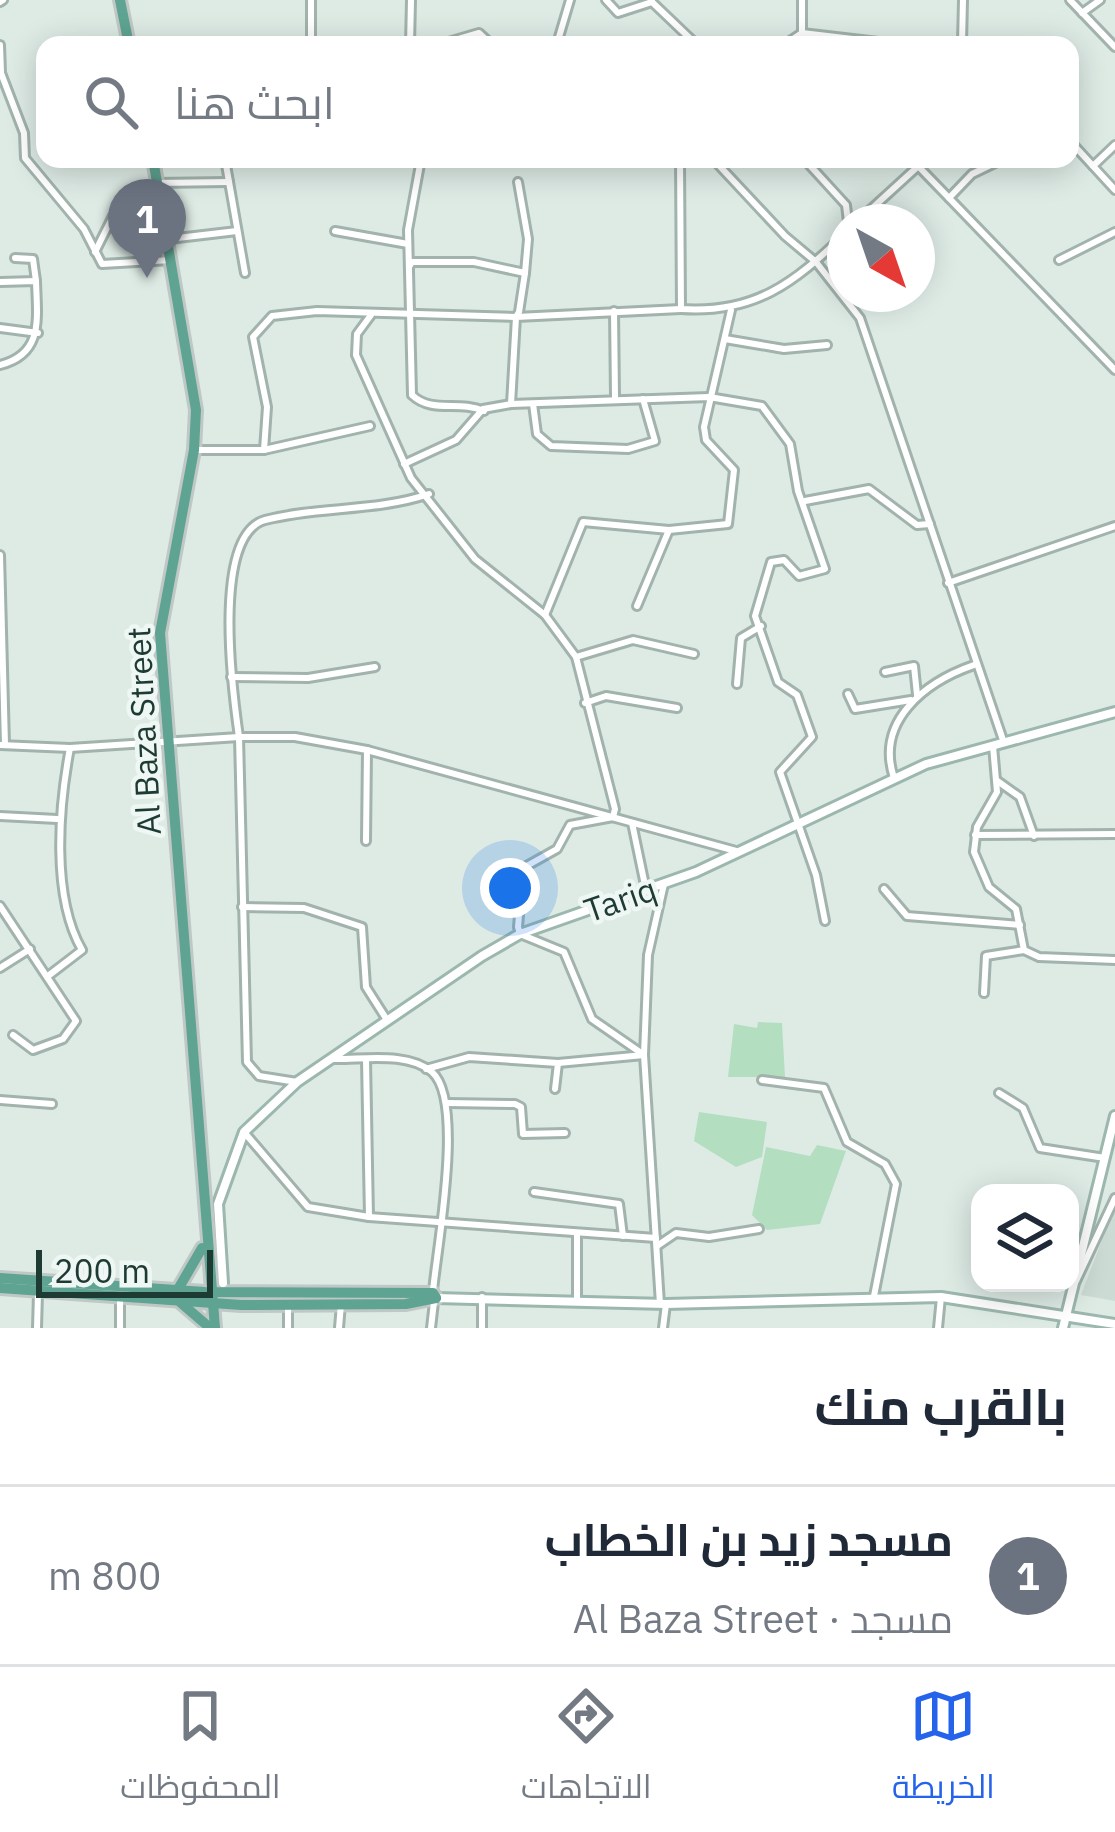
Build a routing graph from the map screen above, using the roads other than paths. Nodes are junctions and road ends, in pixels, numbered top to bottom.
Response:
1 (119, 0) edge
2 (311, 0) edge
3 (411, 0) edge
4 (570, 0) edge
5 (606, 0) edge
6 (802, 0) edge
7 (963, 0) edge
8 (1070, 0) edge
9 (1100, 0) edge
10 (653, 1) edge
11 (1082, 13) junction
12 (802, 33) junction
13 (683, 34) joint
14 (127, 36) edge
15 (311, 36) edge
16 (411, 36) edge
17 (559, 36) edge
18 (686, 36) edge
19 (798, 36) edge
20 (816, 36) edge
21 (962, 36) edge
22 (0, 45) edge
23 (1115, 47) edge
24 (0, 73) edge
25 (1115, 145) edge
26 (1079, 151) edge
27 (1093, 166) junction
28 (154, 168) edge
29 (227, 168) edge
30 (420, 168) edge
31 (680, 168) edge
32 (722, 168) edge
33 (812, 168) edge
34 (916, 168) edge
35 (920, 168) edge
36 (984, 168) edge
37 (229, 182) junction
38 (518, 182) dead end
39 (156, 183) junction
40 (1115, 190) edge
41 (950, 198) junction
42 (844, 204) edge
43 (877, 204) edge
44 (160, 208) junction
45 (237, 231) junction
46 (335, 231) dead end
47 (1115, 232) edge
48 (166, 239) junction
49 (409, 244) junction
50 (827, 251) edge
51 (95, 252) junction
52 (15, 258) dead end
53 (171, 260) junction
54 (1059, 260) dead end
55 (816, 262) junction
56 (409, 267) junction
57 (245, 272) dead end
58 (525, 273) junction
59 (36, 281) junction
60 (0, 282) edge
61 (682, 309) junction
62 (731, 310) junction
63 (614, 311) junction
64 (371, 315) junction
65 (411, 315) junction
66 (516, 317) junction
67 (0, 328) edge
68 (38, 333) junction
69 (725, 339) junction
70 (827, 345) dead end
71 (0, 365) edge
72 (1115, 370) edge
73 (615, 397) junction
74 (709, 397) junction
75 (643, 399) junction
76 (511, 404) junction
77 (532, 404) junction
78 (485, 412) junction
79 (370, 426) dead end
80 (194, 450) junction
81 (264, 450) junction
82 (404, 464) junction
83 (429, 494) junction
84 (805, 501) junction
85 (930, 524) junction
86 (1115, 526) edge
87 (669, 530) junction
88 (0, 555) edge
89 (948, 583) junction
90 (637, 606) dead end
91 (544, 615) junction
92 (760, 626) junction
93 (1, 650) edge
94 (694, 654) dead end
95 (576, 657) junction
96 (974, 665) junction
97 (375, 667) dead end
98 (885, 672) dead end
99 (231, 677) junction
100 (737, 684) dead end
101 (848, 694) dead end
102 (914, 698) junction
103 (585, 703) junction
104 (676, 708) dead end
105 (1115, 712) edge
106 (238, 737) junction
107 (167, 741) junction
108 (998, 741) junction
109 (2, 745) edge
110 (70, 748) junction
111 (367, 750) junction
112 (894, 778) junction
113 (996, 780) junction
114 (0, 816) edge
115 (613, 817) junction
116 (57, 819) junction
117 (632, 822) junction
118 (795, 827) junction
119 (1115, 834) edge
120 (975, 835) junction
121 (1034, 836) junction
122 (366, 841) dead end
123 (739, 852) junction
124 (664, 884) junction
125 (884, 889) dead end
126 (646, 890) junction
127 (0, 906) edge
128 (242, 908) junction
129 (825, 921) dead end
130 (1020, 925) junction
131 (520, 934) junction
132 (30, 949) junction
133 (1024, 950) junction
134 (1115, 960) edge
135 (0, 968) edge
136 (48, 976) junction
137 (984, 994) dead end
138 (387, 1019) junction
139 (14, 1035) dead end
140 (644, 1054) junction
141 (332, 1059) junction
142 (366, 1060) junction
143 (558, 1063) junction
144 (426, 1069) junction
145 (762, 1080) dead end
146 (297, 1082) junction
147 (555, 1089) dead end
148 (999, 1093) dead end
149 (0, 1100) edge
150 (447, 1102) junction
151 (52, 1103) dead end
152 (1115, 1116) edge
153 (244, 1132) junction
154 (565, 1133) dead end
155 (1105, 1158) junction
156 (534, 1192) dead end
157 (1115, 1198) edge
158 (203, 1216) junction
159 (217, 1217) junction
160 (369, 1217) junction
161 (438, 1222) junction
162 (759, 1229) dead end
163 (577, 1234) junction
164 (623, 1237) junction
165 (203, 1241) junction
166 (657, 1242) junction
167 (1079, 1263) edge
168 (1079, 1273) edge
169 (0, 1283) edge
170 (38, 1290) junction
171 (1072, 1292) edge
172 (120, 1293) junction
173 (212, 1295) junction
174 (178, 1296) junction
175 (874, 1296) junction
176 (482, 1297) junction
177 (941, 1297) junction
178 (434, 1298) junction
179 (241, 1299) junction
180 (341, 1299) junction
181 (578, 1301) junction
182 (663, 1304) junction
183 (289, 1305) junction
184 (1066, 1315) junction
185 (1115, 1324) edge
186 (38, 1328) edge
187 (120, 1328) edge
188 (212, 1328) edge
189 (288, 1328) edge
190 (339, 1328) edge
191 (430, 1328) edge
192 (482, 1328) edge
193 (663, 1328) edge
194 (938, 1328) edge
195 (1063, 1328) edge

1 - 14 main road
2 - 15 street
3 - 16 street
4 - 17 street
5 - 10 street
6 - 12 street
7 - 21 street
8 - 11 street
9 - 11 street
10 - 13 street
11 - 23 street
12 - 19 street
12 - 20 street
13 - 18 street
22 - 24 street
24 - 51 street
25 - 27 street
26 - 27 street
27 - 40 street
28 - 39 main road, Al Baza Street
29 - 37 street
30 - 49 street
31 - 61 street
32 - 55 street
33 - 42 street
34 - 43 street
35 - 41 street
36 - 41 street
37 - 39 street
37 - 45 street
38 - 58 street
39 - 44 main road, Al Baza Street
41 - 72 street
44 - 48 main road, Al Baza Street
44 - 51 street
45 - 48 street
45 - 57 street
46 - 49 street
47 - 54 street
48 - 53 main road, Al Baza Street
49 - 56 street
50 - 55 street
51 - 53 street
52 - 59 street
53 - 80 main road, Al Baza Street
55 - 62 street
55 - 85 street
56 - 58 street
56 - 65 street
58 - 66 street
59 - 60 street
59 - 68 street
61 - 62 street
61 - 63 street
62 - 69 street
63 - 66 street
63 - 73 street
64 - 65 street
64 - 81 street
64 - 82 street
65 - 66 street
65 - 78 street
66 - 76 street
67 - 68 street
68 - 71 street
69 - 70 street
69 - 74 street
73 - 75 street
73 - 77 street
74 - 75 street
74 - 84 street
74 - 87 street
75 - 77 street
76 - 77 street
76 - 78 street
78 - 82 street
79 - 81 street
80 - 81 street
80 - 107 main road, Al Baza Street
82 - 83 street
83 - 91 street
83 - 99 street
84 - 85 street
84 - 92 street
85 - 89 street
86 - 89 street
87 - 90 street
87 - 91 street
88 - 93 street
89 - 96 street
91 - 95 street
92 - 100 street
92 - 118 street
93 - 109 street
94 - 95 street
95 - 103 street
96 - 102 street
96 - 108 street
97 - 99 street
98 - 102 street
99 - 106 street
101 - 102 street
102 - 112 street
103 - 104 street
103 - 115 street
105 - 108 main road, Tariq
106 - 107 street
106 - 111 street
106 - 128 street
107 - 110 street
107 - 158 main road, Al Baza Street
108 - 112 main road, Tariq
108 - 113 street
109 - 110 street
110 - 116 street
111 - 115 street
111 - 122 street
112 - 118 main road, Tariq
113 - 120 street
113 - 121 street
114 - 116 street
115 - 117 street
115 - 131 street
116 - 136 street
117 - 123 street
117 - 126 street
118 - 123 main road, Tariq
118 - 129 street
119 - 121 street
120 - 121 street
120 - 130 street
123 - 124 main road, Tariq
124 - 126 main road, Tariq
124 - 140 street
125 - 130 street
126 - 131 main road, Tariq
127 - 132 street
128 - 138 street
128 - 146 street
130 - 133 street
131 - 138 main road, Tariq
131 - 140 street
132 - 135 street
132 - 136 street
133 - 134 street
133 - 137 street
136 - 139 street
138 - 141 main road, Tariq
140 - 143 street
140 - 166 street
141 - 142 street
141 - 146 main road, Tariq
142 - 144 street
142 - 160 street
143 - 144 street
143 - 147 street
144 - 150 street
145 - 175 street
146 - 153 main road, Tariq
148 - 155 street
149 - 151 street
150 - 154 street
150 - 161 street
152 - 155 main road
153 - 159 main road, Tariq
153 - 160 street
155 - 167 main road
156 - 164 street
157 - 168 street
158 - 159 main road
158 - 165 main road, Al Baza Street
159 - 173 main road, Tariq
160 - 161 street
161 - 163 street
161 - 178 street
162 - 166 street
163 - 164 street
163 - 181 street
164 - 166 street
165 - 173 main road
165 - 173 main road
165 - 174 main road
166 - 182 street
169 - 170 main road
169 - 172 main road
170 - 172 main road
170 - 186 street
171 - 184 main road
172 - 174 main road
172 - 187 street
173 - 174 main road
173 - 179 main road
173 - 179 main road
173 - 188 main road
174 - 188 main road
175 - 177 main road
175 - 182 main road
176 - 178 main road
176 - 181 main road
176 - 192 street
177 - 184 main road
177 - 194 street
178 - 180 main road
178 - 191 street
179 - 180 main road
179 - 183 main road
179 - 188 main road
180 - 183 main road
180 - 190 street
181 - 182 main road
182 - 193 street
183 - 189 street
184 - 185 main road
184 - 195 main road

